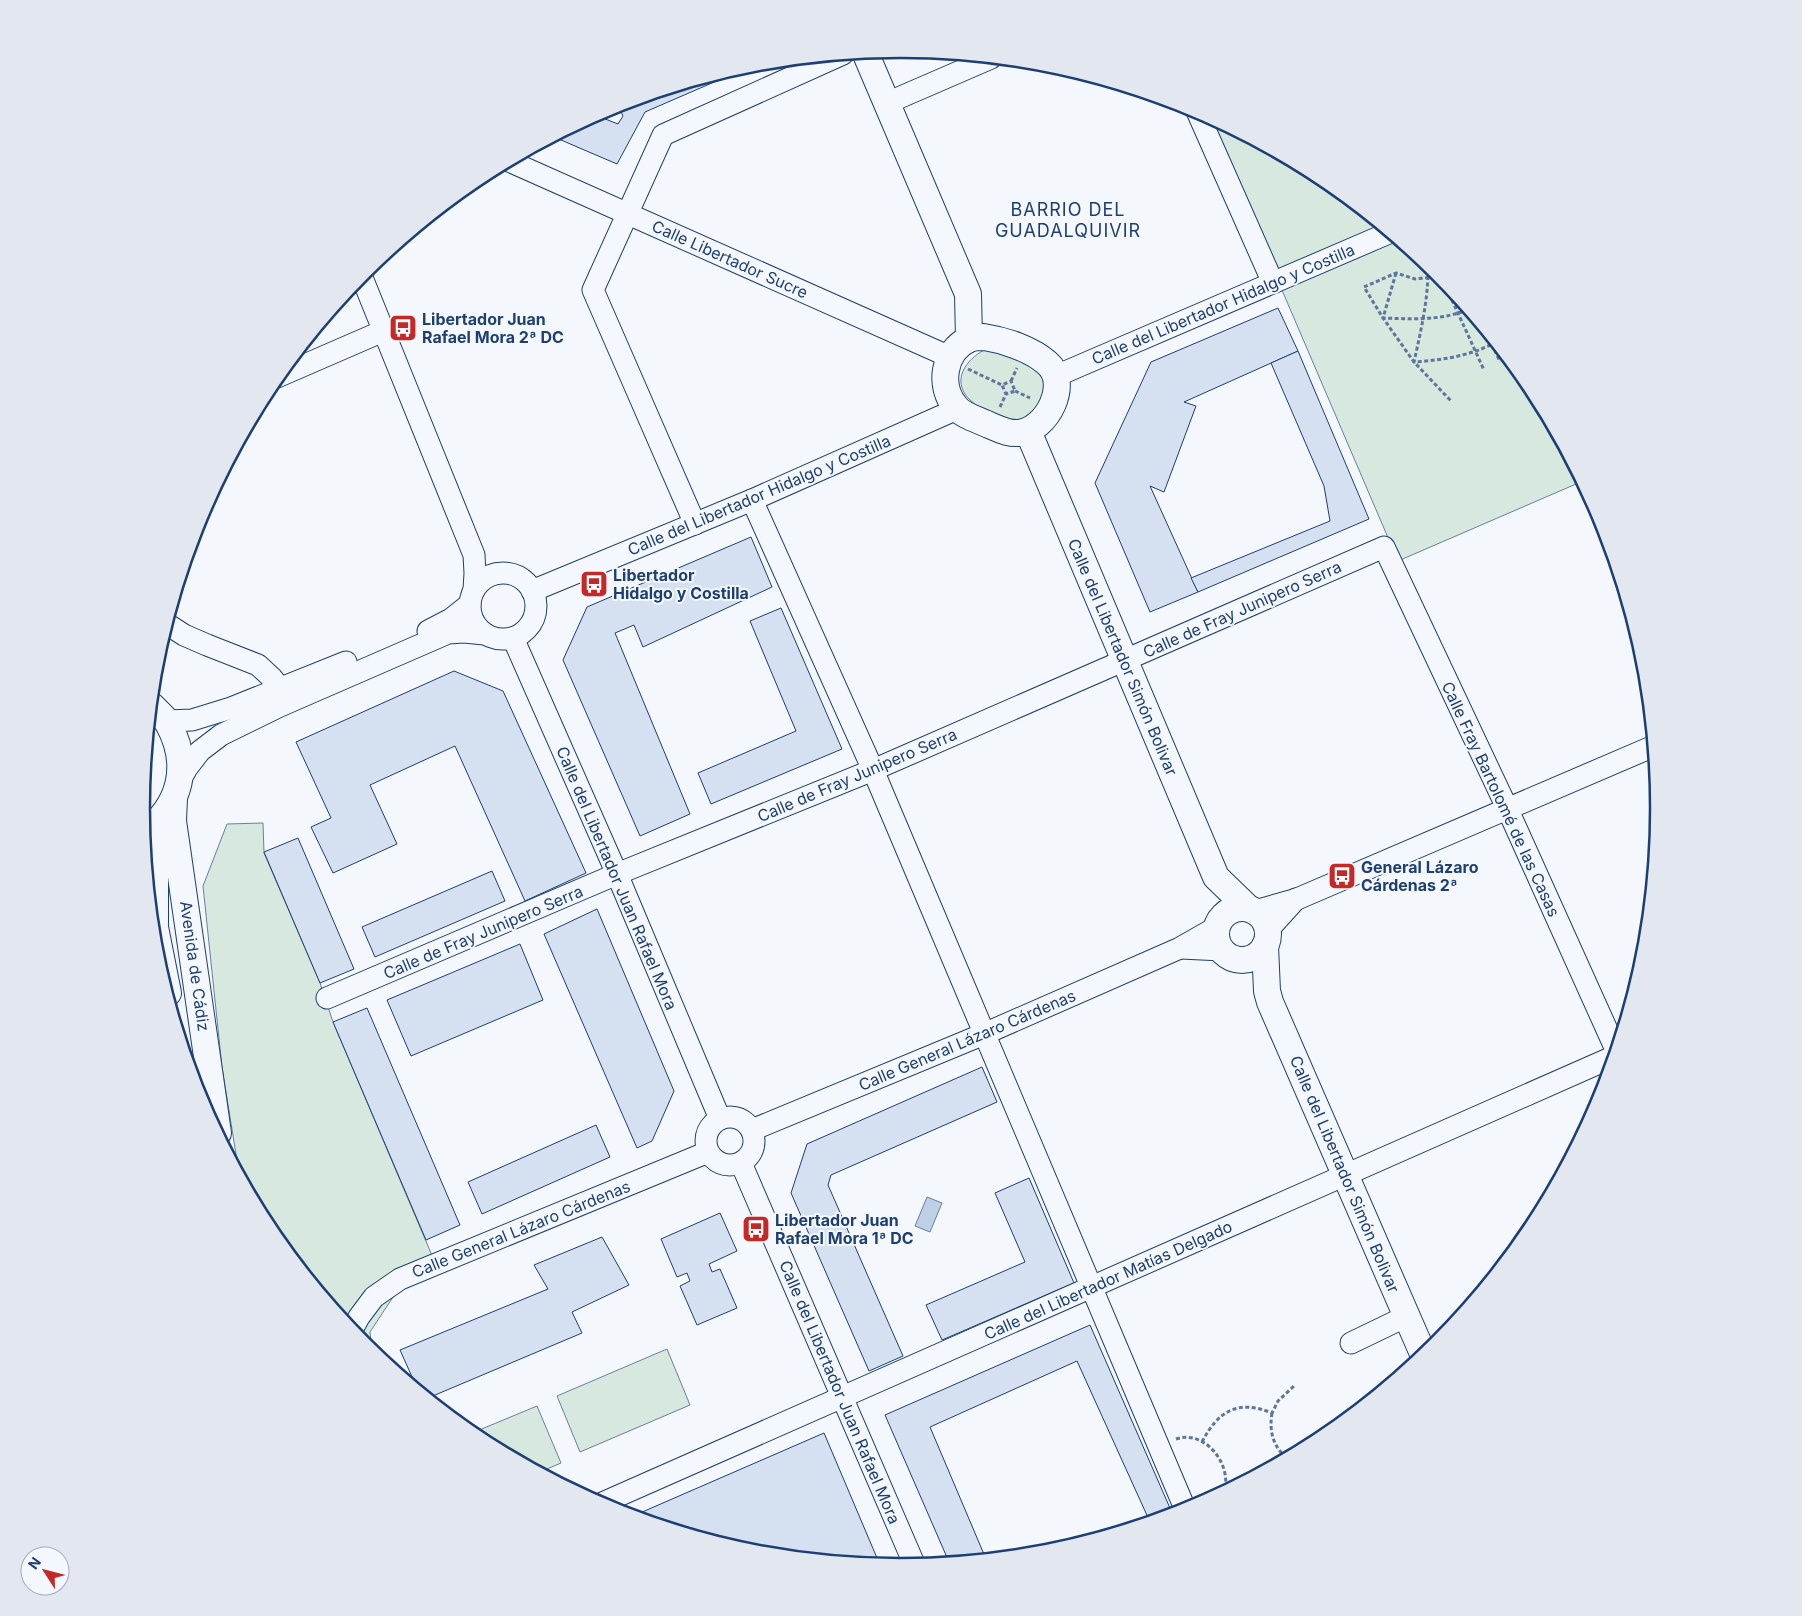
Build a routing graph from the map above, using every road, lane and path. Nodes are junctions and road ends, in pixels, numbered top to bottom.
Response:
1 (868, 59) edge
2 (826, 62) edge
3 (981, 62) edge
4 (887, 103) junction
5 (1201, 121) edge
6 (516, 164) edge
7 (628, 214) junction
8 (1385, 235) edge
9 (1396, 273) junction
10 (1429, 274) edge
11 (1432, 277) edge
12 (1429, 278) junction
13 (364, 283) edge
14 (1273, 283) junction
15 (1451, 298) edge
16 (1464, 312) edge
17 (1458, 314) junction
18 (1383, 318) junction
19 (1424, 319) junction
20 (383, 331) junction
21 (969, 338) junction
22 (1491, 344) edge
23 (1475, 351) junction
24 (1497, 352) edge
25 (957, 362) junction
26 (1414, 362) junction
27 (1500, 362) dead end
28 (1484, 370) dead end
29 (291, 372) edge
30 (1056, 376) junction
31 (1002, 385) junction
32 (1451, 401) dead end
33 (957, 409) junction
34 (1028, 431) junction
35 (752, 500) junction
36 (695, 524) junction
37 (1384, 546) joint
38 (474, 555) junction
39 (501, 573) junction
40 (532, 591) junction
41 (472, 597) junction
42 (173, 627) edge
43 (484, 634) junction
44 (514, 638) junction
45 (1124, 660) junction
46 (280, 688) junction
47 (159, 714) edge
48 (1649, 748) edge
49 (873, 770) junction
50 (177, 790) junction
51 (1508, 810) junction
52 (151, 828) edge
53 (617, 874) junction
54 (154, 881) edge
55 (1220, 882) junction
56 (1259, 924) junction
57 (1224, 939) junction
58 (1266, 991) junction
59 (328, 998) dead end
60 (984, 1034) junction
61 (1613, 1044) edge
62 (1608, 1059) edge
63 (215, 1110) edge
64 (720, 1119) junction
65 (752, 1130) junction
66 (708, 1152) junction
67 (741, 1163) junction
68 (1345, 1175) junction
69 (1091, 1287) junction
70 (1407, 1316) junction
71 (356, 1323) edge
72 (1351, 1343) dead end
73 (1421, 1349) edge
74 (1294, 1386) dead end
75 (842, 1397) junction
76 (1272, 1413) junction
77 (1202, 1442) junction
78 (1158, 1445) junction
79 (1282, 1454) edge
80 (1226, 1484) edge
81 (610, 1499) edge
82 (1183, 1503) edge
83 (911, 1558) edge

1 - 4 main road
2 - 7 street
3 - 4 street
4 - 21 main road
5 - 14 street
6 - 7 street, Calle Libertador Sucre
7 - 25 street, Calle Libertador Sucre
7 - 36 street
8 - 14 street, Calle del Libertador Hidalgo y Costilla
9 - 12 path
9 - 18 path
9 - 18 path
10 - 12 path
11 - 12 path
12 - 19 path
13 - 20 street
14 - 30 street, Calle del Libertador Hidalgo y Costilla
15 - 17 path
16 - 17 path
17 - 19 path
17 - 23 path
18 - 19 path
18 - 26 path
19 - 26 path
20 - 29 street
20 - 38 street
21 - 25 main road
21 - 30 main road
22 - 23 path
23 - 26 path
23 - 28 path
24 - 27 path
25 - 31 path
25 - 33 main road
26 - 32 path
30 - 34 main road
31 - 31 path
33 - 34 main road
33 - 35 street, Calle del Libertador Hidalgo y Costilla
34 - 45 main road, Calle del Libertador Simón Bolivar
35 - 36 street, Calle del Libertador Hidalgo y Costilla
35 - 49 street
36 - 40 street, Calle del Libertador Hidalgo y Costilla
37 - 45 street, Calle de Fray Junipero Serra
37 - 51 street, Calle Fray Bartolomé de las Casas
38 - 39 street
38 - 41 street
39 - 40 street
39 - 41 street
40 - 44 street
41 - 43 street
41 - 46 street
42 - 46 street
43 - 44 street
43 - 50 street
44 - 53 street, Calle del Libertador Juan Rafael Mora
45 - 49 street, Calle de Fray Junipero Serra
45 - 55 main road, Calle del Libertador Simón Bolivar
46 - 47 street
47 - 50 main road, Avenida de Cádiz
48 - 51 street
49 - 53 street, Calle de Fray Junipero Serra
49 - 60 street
50 - 52 main road
50 - 63 main road, Avenida de Cádiz
51 - 56 street
51 - 61 street, Calle Fray Bartolomé de las Casas
52 - 54 main road, Avenida de Cádiz
53 - 59 street, Calle de Fray Junipero Serra
53 - 64 street, Calle del Libertador Juan Rafael Mora
55 - 56 main road, Calle del Libertador Simón Bolivar
55 - 57 main road, Calle del Libertador Simón Bolivar
56 - 57 main road
56 - 57 main road
56 - 58 main road, Calle del Libertador Simón Bolivar
57 - 58 main road, Calle del Libertador Simón Bolivar
57 - 60 street, Calle General Lázaro Cárdenas
58 - 68 main road, Calle del Libertador Simón Bolivar
60 - 65 street, Calle General Lázaro Cárdenas
60 - 69 street
62 - 68 street, Calle del Libertador Matías Delgado
64 - 65 street
64 - 66 street
65 - 67 street
66 - 67 street
66 - 71 street, Calle General Lázaro Cárdenas
67 - 75 street, Calle del Libertador Juan Rafael Mora
68 - 69 street, Calle del Libertador Matías Delgado
68 - 70 main road, Calle del Libertador Simón Bolivar
69 - 75 street, Calle del Libertador Matías Delgado
69 - 78 street
70 - 72 street
70 - 73 main road, Calle del Libertador Simón Bolivar
74 - 76 path
75 - 81 street, Calle del Libertador Matías Delgado
75 - 83 street, Calle del Libertador Juan Rafael Mora
76 - 77 path
76 - 79 path
77 - 78 path
77 - 80 path
78 - 82 street

